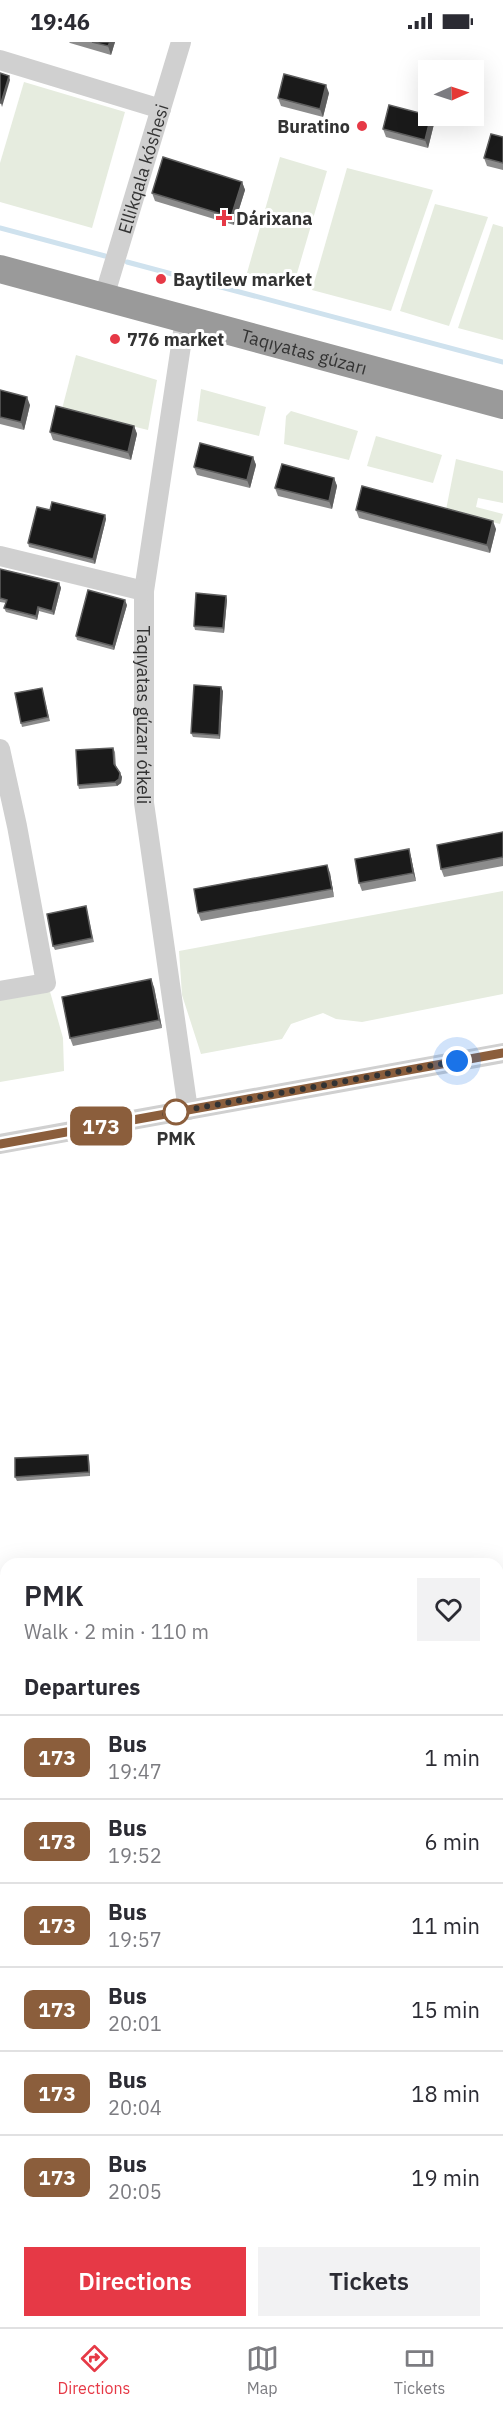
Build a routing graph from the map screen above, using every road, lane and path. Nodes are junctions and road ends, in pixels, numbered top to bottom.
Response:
1 (181, 42) edge
2 (0, 60) edge
3 (161, 109) junction
4 (0, 269) edge
5 (104, 297) junction
6 (185, 319) junction
7 (503, 405) edge
8 (0, 556) edge
9 (144, 591) junction
10 (0, 750) edge
11 (0, 991) edge
12 (503, 1053) edge
13 (188, 1110) junction
14 (0, 1144) edge

1 - 3 street, Ellikqala kóshesi
2 - 3 street
3 - 5 street, Ellikqala kóshesi
4 - 5 highway, Taqıyatas gúzarı
5 - 6 highway, Taqıyatas gúzarı
6 - 7 highway, Taqıyatas gúzarı
6 - 9 street, Taqıyatas gúzarı ótkeli
8 - 9 street
9 - 13 street, Taqıyatas gúzarı ótkeli
10 - 11 street
12 - 13 street
13 - 14 street

